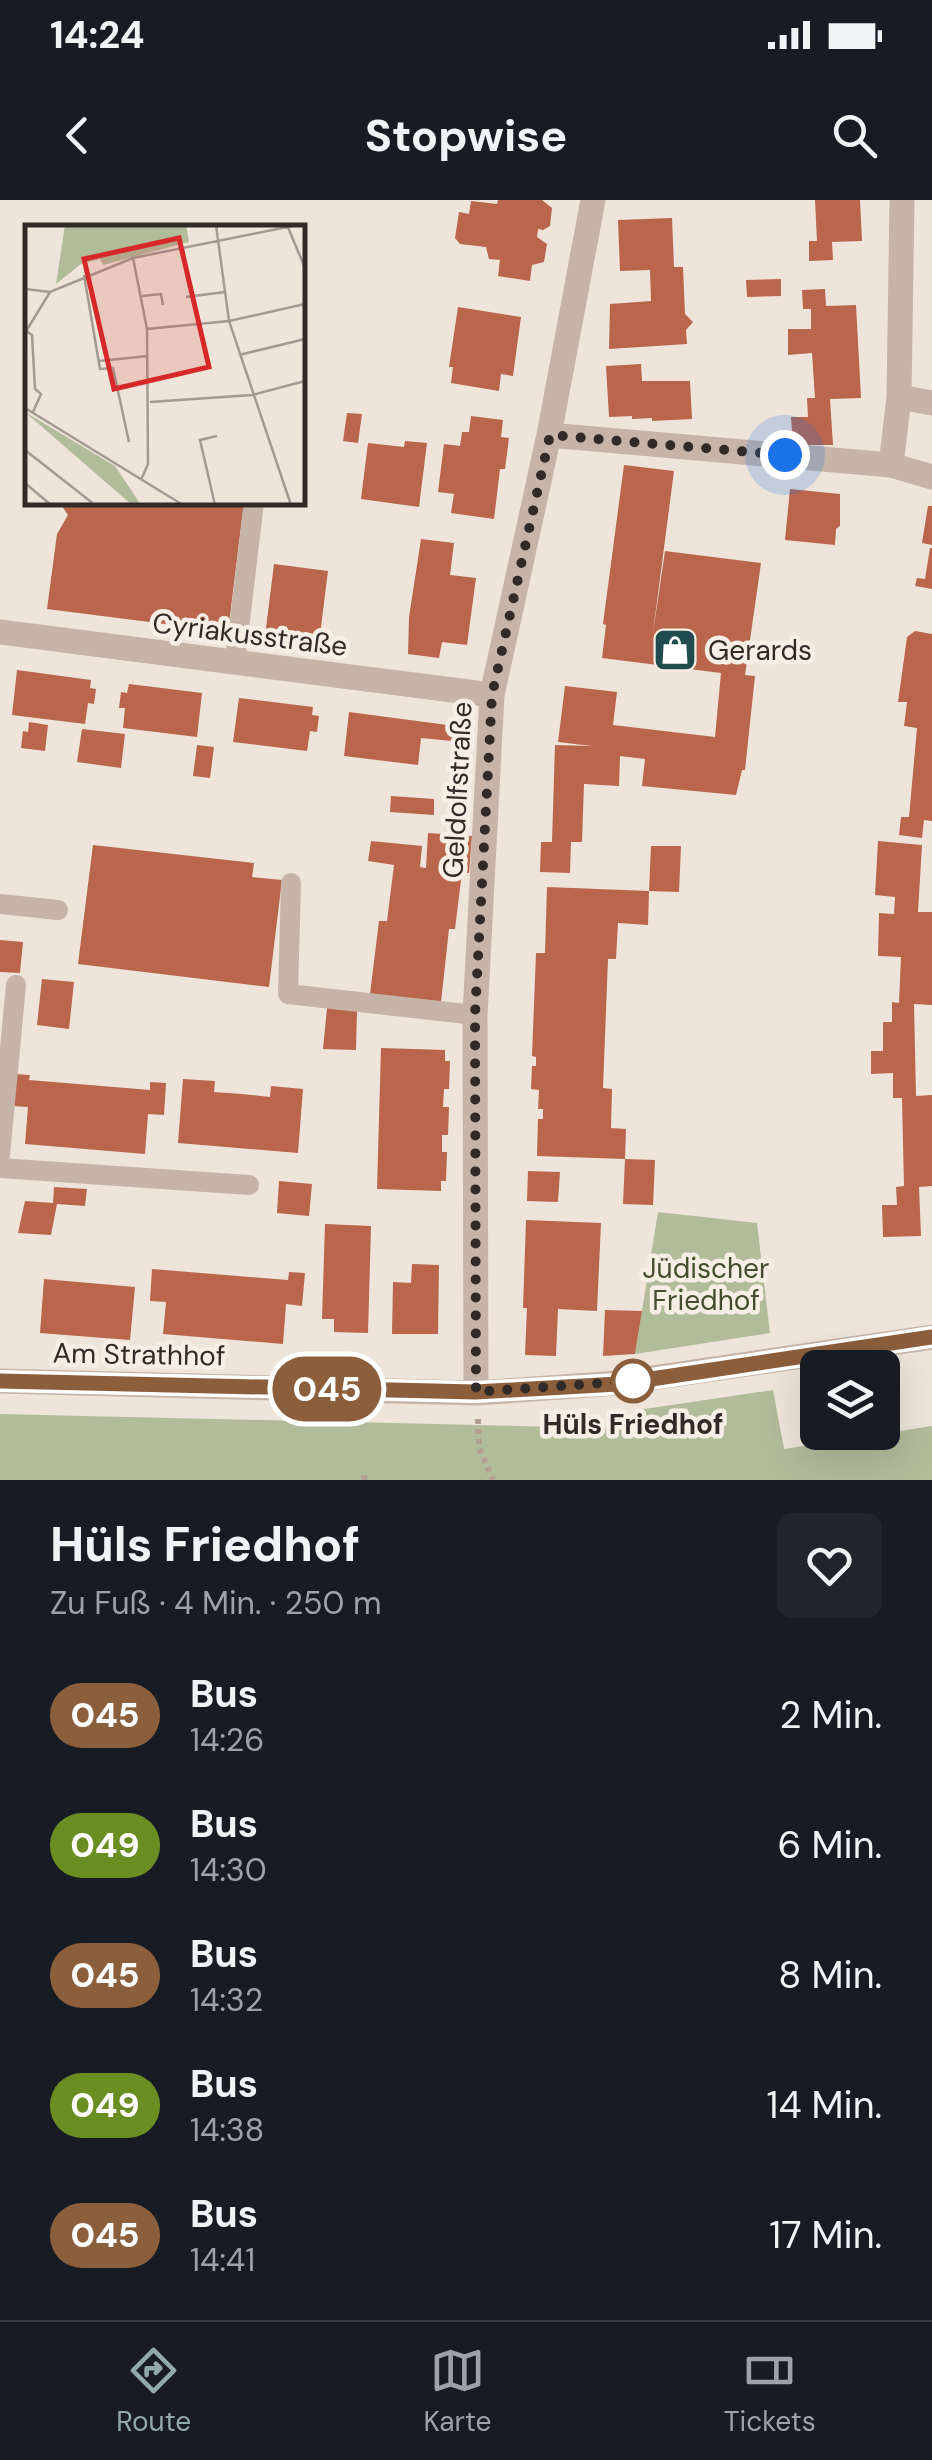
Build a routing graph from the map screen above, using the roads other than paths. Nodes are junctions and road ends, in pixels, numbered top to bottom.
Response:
1 (593, 200) edge
2 (902, 200) edge
3 (899, 397) junction
4 (932, 404) edge
5 (550, 435) junction
6 (891, 465) junction
7 (932, 476) edge
8 (254, 505) edge
9 (0, 632) edge
10 (235, 662) junction
11 (492, 695) junction
12 (291, 883) dead end
13 (0, 904) edge
14 (58, 910) dead end
15 (16, 986) dead end
16 (475, 1015) junction
17 (0, 1155) edge
18 (0, 1168) edge
19 (249, 1185) dead end
20 (932, 1337) edge
21 (0, 1381) edge
22 (476, 1392) junction

1 - 5 street, Geldolfstraße
2 - 3 street
3 - 4 street
3 - 6 street
5 - 6 street
5 - 11 street, Geldolfstraße
6 - 7 street
8 - 10 lane
9 - 10 street, Cyriakusstraße
10 - 11 street, Cyriakusstraße
11 - 16 street, Geldolfstraße
12 - 16 lane
13 - 14 lane
15 - 17 lane
16 - 22 street, Geldolfstraße
18 - 19 lane
20 - 22 street, Am Strathhof
21 - 22 street, Am Strathhof

